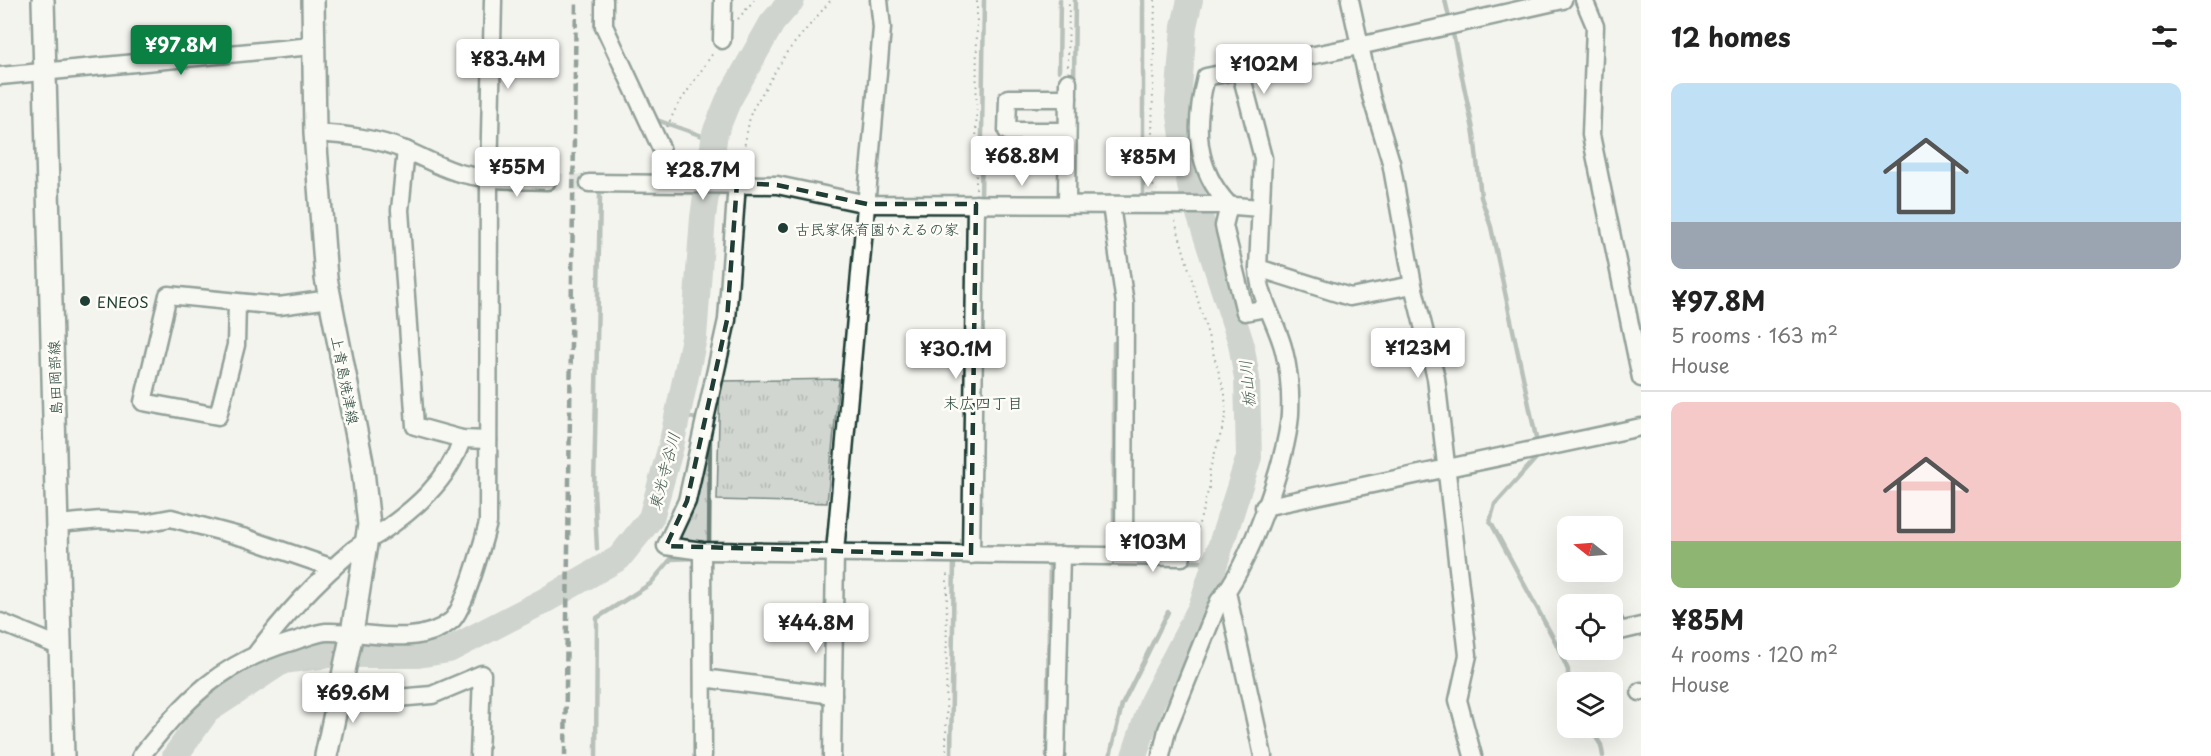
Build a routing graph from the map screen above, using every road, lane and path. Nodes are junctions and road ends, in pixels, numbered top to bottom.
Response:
1 (43, 0) edge
2 (313, 0) edge
3 (493, 0) edge
4 (604, 0) edge
5 (723, 0) edge
6 (754, 0) edge
7 (831, 0) edge
8 (879, 0) edge
9 (977, 0) edge
10 (1069, 0) edge
11 (1155, 0) edge
12 (1350, 0) edge
13 (1563, 0) edge
14 (1584, 0) edge
15 (722, 40) junction
16 (312, 46) junction
17 (1359, 46) junction
18 (1240, 70) junction
19 (46, 72) junction
20 (0, 76) edge
21 (1068, 90) junction
22 (1067, 131) junction
23 (315, 133) junction
24 (661, 148) joint
25 (406, 150) junction
26 (489, 179) junction
27 (547, 181) tunnel mouth
28 (588, 183) tunnel mouth
29 (733, 183) junction
30 (867, 204) junction
31 (976, 204) junction
32 (1067, 205) junction
33 (1166, 205) junction
34 (1226, 205) junction
35 (1111, 206) junction
36 (1260, 208) junction
37 (1258, 268) junction
38 (1413, 285) junction
39 (330, 299) junction
40 (237, 302) junction
41 (1267, 308) junction
42 (1641, 378) edge
43 (1641, 427) edge
44 (462, 439) junction
45 (488, 440) junction
46 (1447, 468) junction
47 (1264, 507) junction
48 (58, 524) junction
49 (368, 542) junction
50 (702, 551) junction
51 (835, 552) junction
52 (947, 555) junction
53 (971, 555) junction
54 (1061, 555) junction
55 (1124, 555) junction
56 (1182, 557) joint
57 (333, 568) junction
58 (1227, 592) junction
59 (0, 622) edge
60 (1641, 626) edge
61 (1623, 630) edge
62 (352, 633) junction
63 (61, 647) junction
64 (256, 654) junction
65 (703, 678) junction
66 (340, 689) junction
67 (833, 695) junction
68 (63, 756) edge
69 (141, 756) edge
70 (326, 756) edge
71 (479, 756) edge
72 (703, 756) edge
73 (832, 756) edge
74 (946, 756) edge
75 (1056, 756) edge
76 (1161, 756) edge
77 (1263, 756) edge
78 (1473, 756) edge

1 - 19 main road, 島田岡部線
2 - 16 main road, 上青島焼津線
3 - 26 street
4 - 24 street
5 - 15 street
6 - 15 path
7 - 29 path
8 - 30 street
9 - 31 path
10 - 21 path
11 - 33 path
12 - 17 street
13 - 17 street
14 - 42 street
15 - 24 path
16 - 19 street
16 - 23 main road, 上青島焼津線
17 - 18 street
17 - 38 street
18 - 34 street
18 - 36 street
19 - 20 street
19 - 48 main road, 島田岡部線
21 - 22 street
21 - 22 street
22 - 32 street
23 - 25 street
23 - 39 main road, 上青島焼津線
25 - 26 street
25 - 44 street
26 - 27 street
26 - 45 street
28 - 29 street
29 - 30 street
29 - 50 street
30 - 31 street
30 - 51 street
31 - 32 street
31 - 53 street
32 - 35 street
33 - 34 street
33 - 35 street
33 - 56 path
34 - 36 street
34 - 41 street
35 - 55 street
36 - 37 street
37 - 38 street
37 - 41 street
38 - 46 street
39 - 40 street
39 - 49 main road, 上青島焼津線
40 - 40 street
41 - 47 street
43 - 46 street
44 - 45 street
44 - 49 street
45 - 62 street
46 - 47 street
46 - 78 street
47 - 58 street
48 - 57 street
48 - 63 main road, 島田岡部線
49 - 57 street
49 - 62 main road, 上青島焼津線
50 - 51 street
50 - 65 street
51 - 52 street
51 - 67 street
52 - 53 street
52 - 74 path
53 - 54 street
54 - 55 street
54 - 75 street
55 - 56 street
57 - 64 street
58 - 76 street
58 - 77 street
59 - 63 street
60 - 61 street
62 - 64 street
62 - 66 main road, 上青島焼津線
63 - 68 main road, 島田岡部線
64 - 69 street
65 - 67 street
65 - 72 street
66 - 70 main road, 上青島焼津線
66 - 71 street
67 - 73 street

